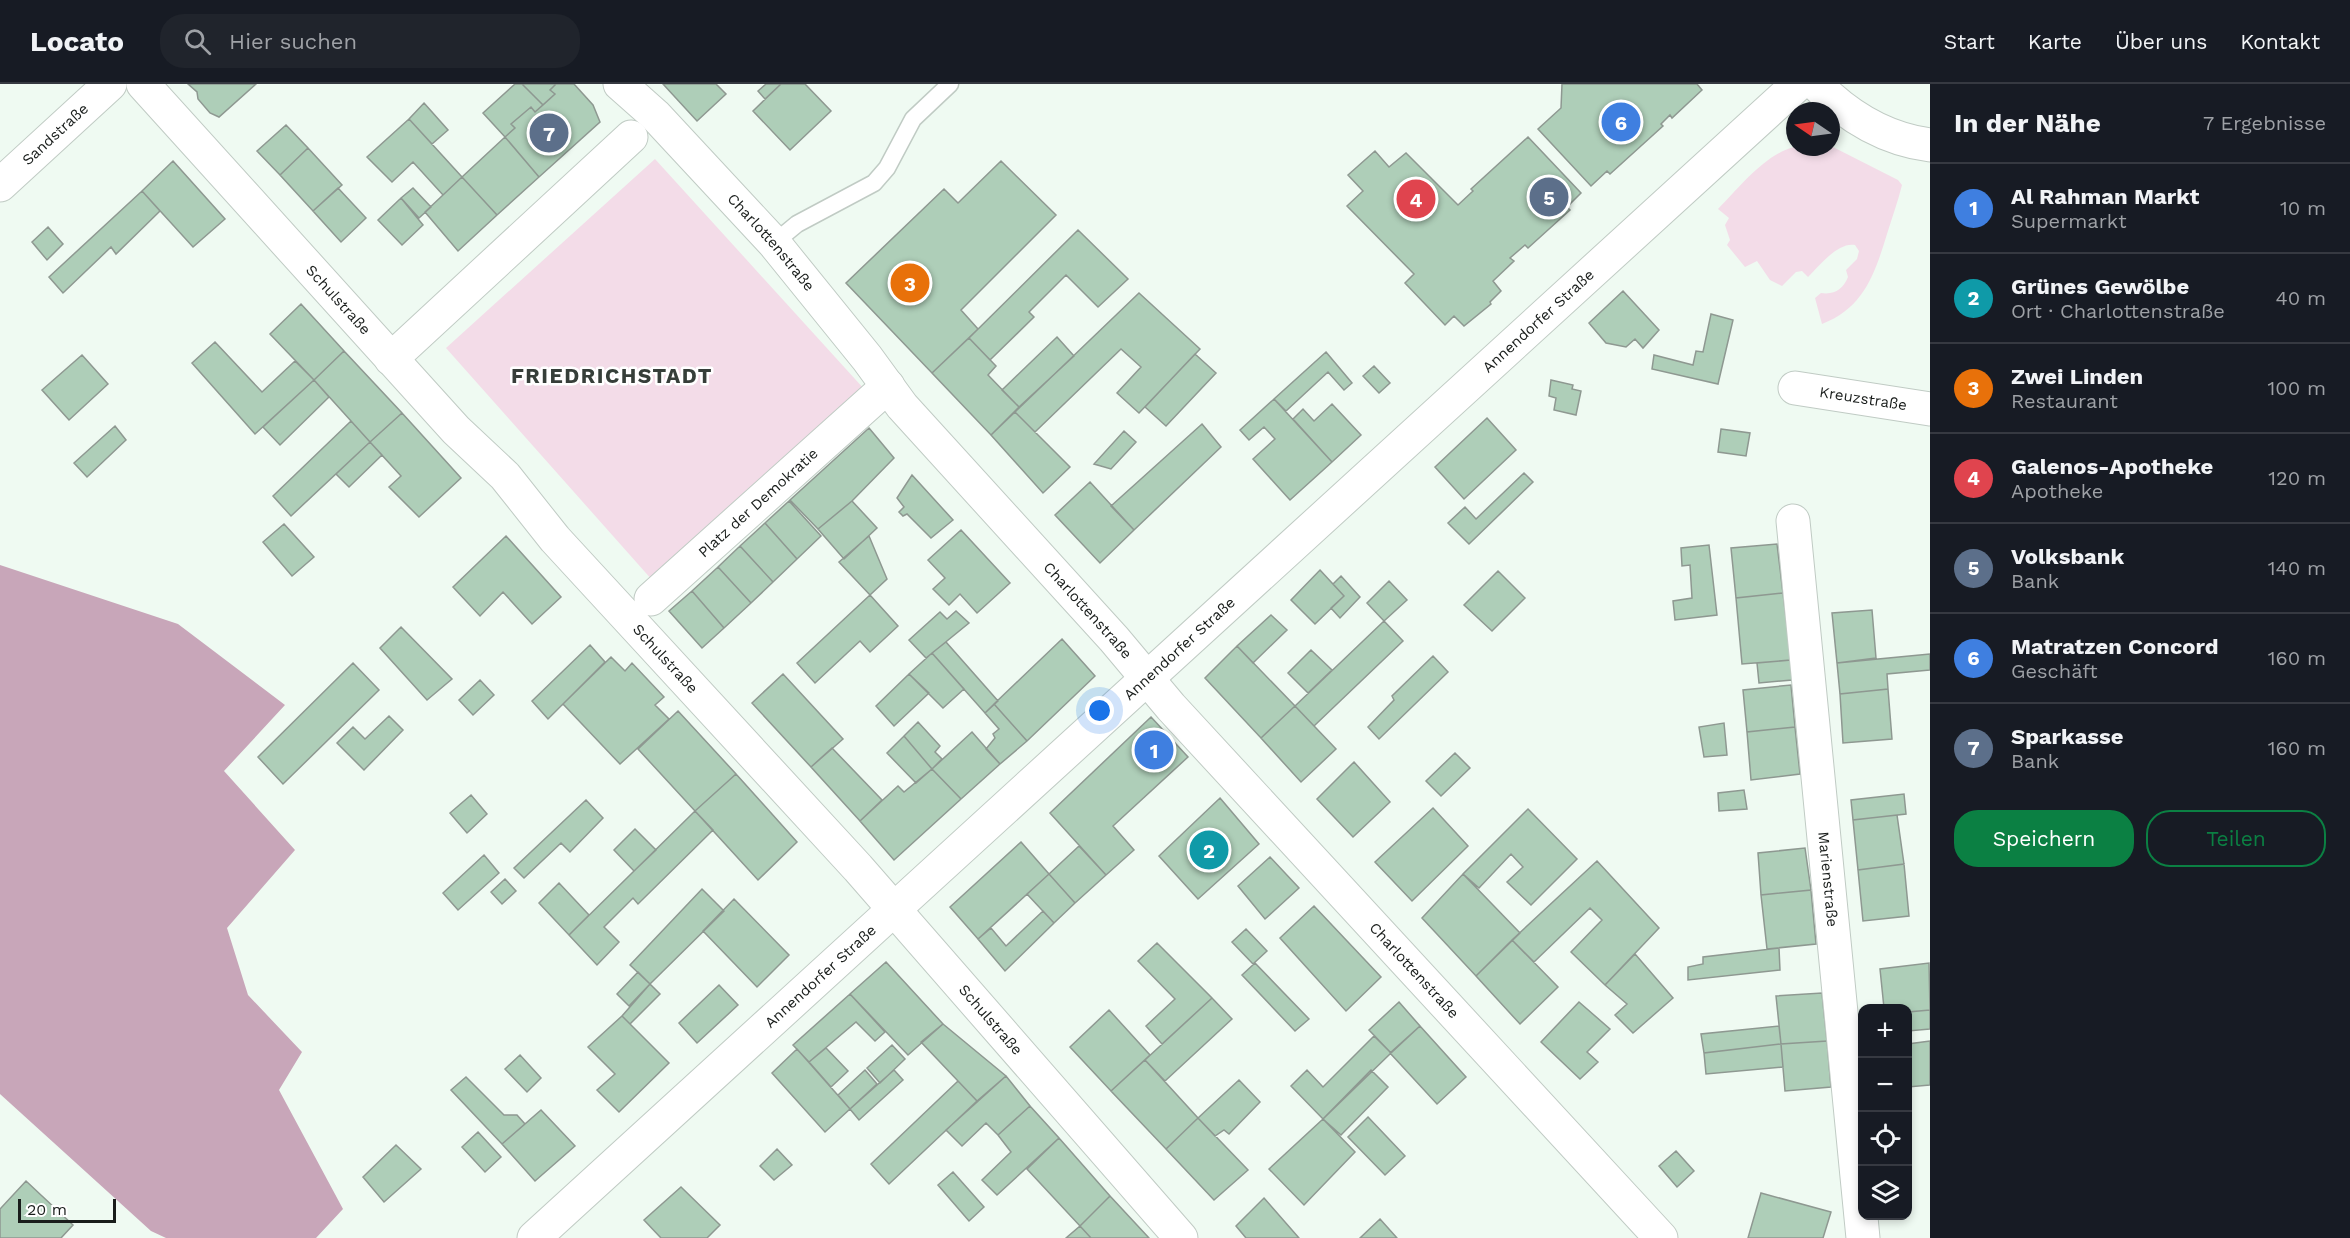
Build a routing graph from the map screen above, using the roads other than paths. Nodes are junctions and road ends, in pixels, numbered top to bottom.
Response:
1 (110, 84) edge
2 (143, 84) edge
3 (620, 84) edge
4 (950, 84) edge
5 (1798, 84) edge
6 (1816, 84) edge
7 (631, 137) dead end
8 (1930, 145) edge
9 (0, 185) edge
10 (774, 243) junction
11 (391, 359) junction
12 (888, 386) junction
13 (1795, 388) dead end
14 (1930, 409) edge
15 (1793, 521) dead end
16 (640, 609) junction
17 (1146, 679) junction
18 (892, 909) junction
19 (534, 1238) edge
20 (1181, 1238) edge
21 (1661, 1238) edge
22 (1863, 1238) edge

1 - 9 street, Sandstraße
2 - 11 street, Schulstraße
3 - 10 street, Charlottenstraße
4 - 10 lane
5 - 17 street, Annendorfer Straße
6 - 8 street
7 - 11 street
10 - 12 street, Charlottenstraße
11 - 16 street, Schulstraße
12 - 16 street, Platz der Demokratie
12 - 17 street, Charlottenstraße
13 - 14 street, Kreuzstraße
15 - 22 street, Marienstraße
16 - 18 street, Schulstraße
17 - 18 street, Annendorfer Straße
17 - 21 street, Charlottenstraße
18 - 19 street, Annendorfer Straße
18 - 20 street, Schulstraße

